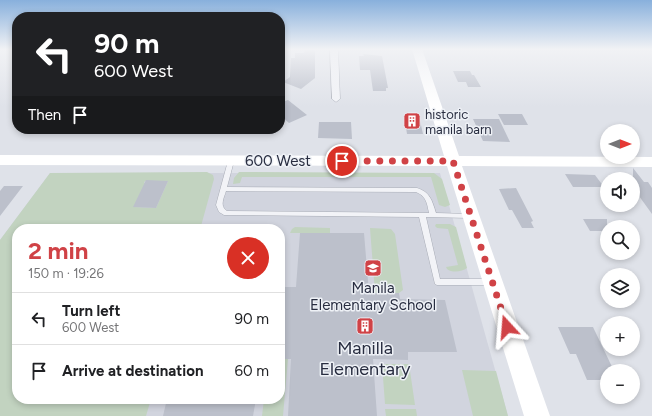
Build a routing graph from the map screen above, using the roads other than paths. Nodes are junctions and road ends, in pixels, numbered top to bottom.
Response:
1 (335, 68) edge
2 (423, 68) edge
3 (336, 98) dead end
4 (0, 160) edge
5 (231, 161) junction
6 (453, 161) junction
7 (652, 162) edge
8 (223, 189) junction
9 (422, 215) junction
10 (433, 215) junction
11 (470, 216) junction
12 (492, 282) junction
13 (537, 416) edge

1 - 3 street
2 - 6 street
4 - 5 street, 600 West
5 - 6 street, 600 West
5 - 8 lane
6 - 7 street, 600 West
6 - 11 street
8 - 9 lane
8 - 10 lane
9 - 10 lane
9 - 12 lane
10 - 11 lane
11 - 12 street
12 - 13 street

